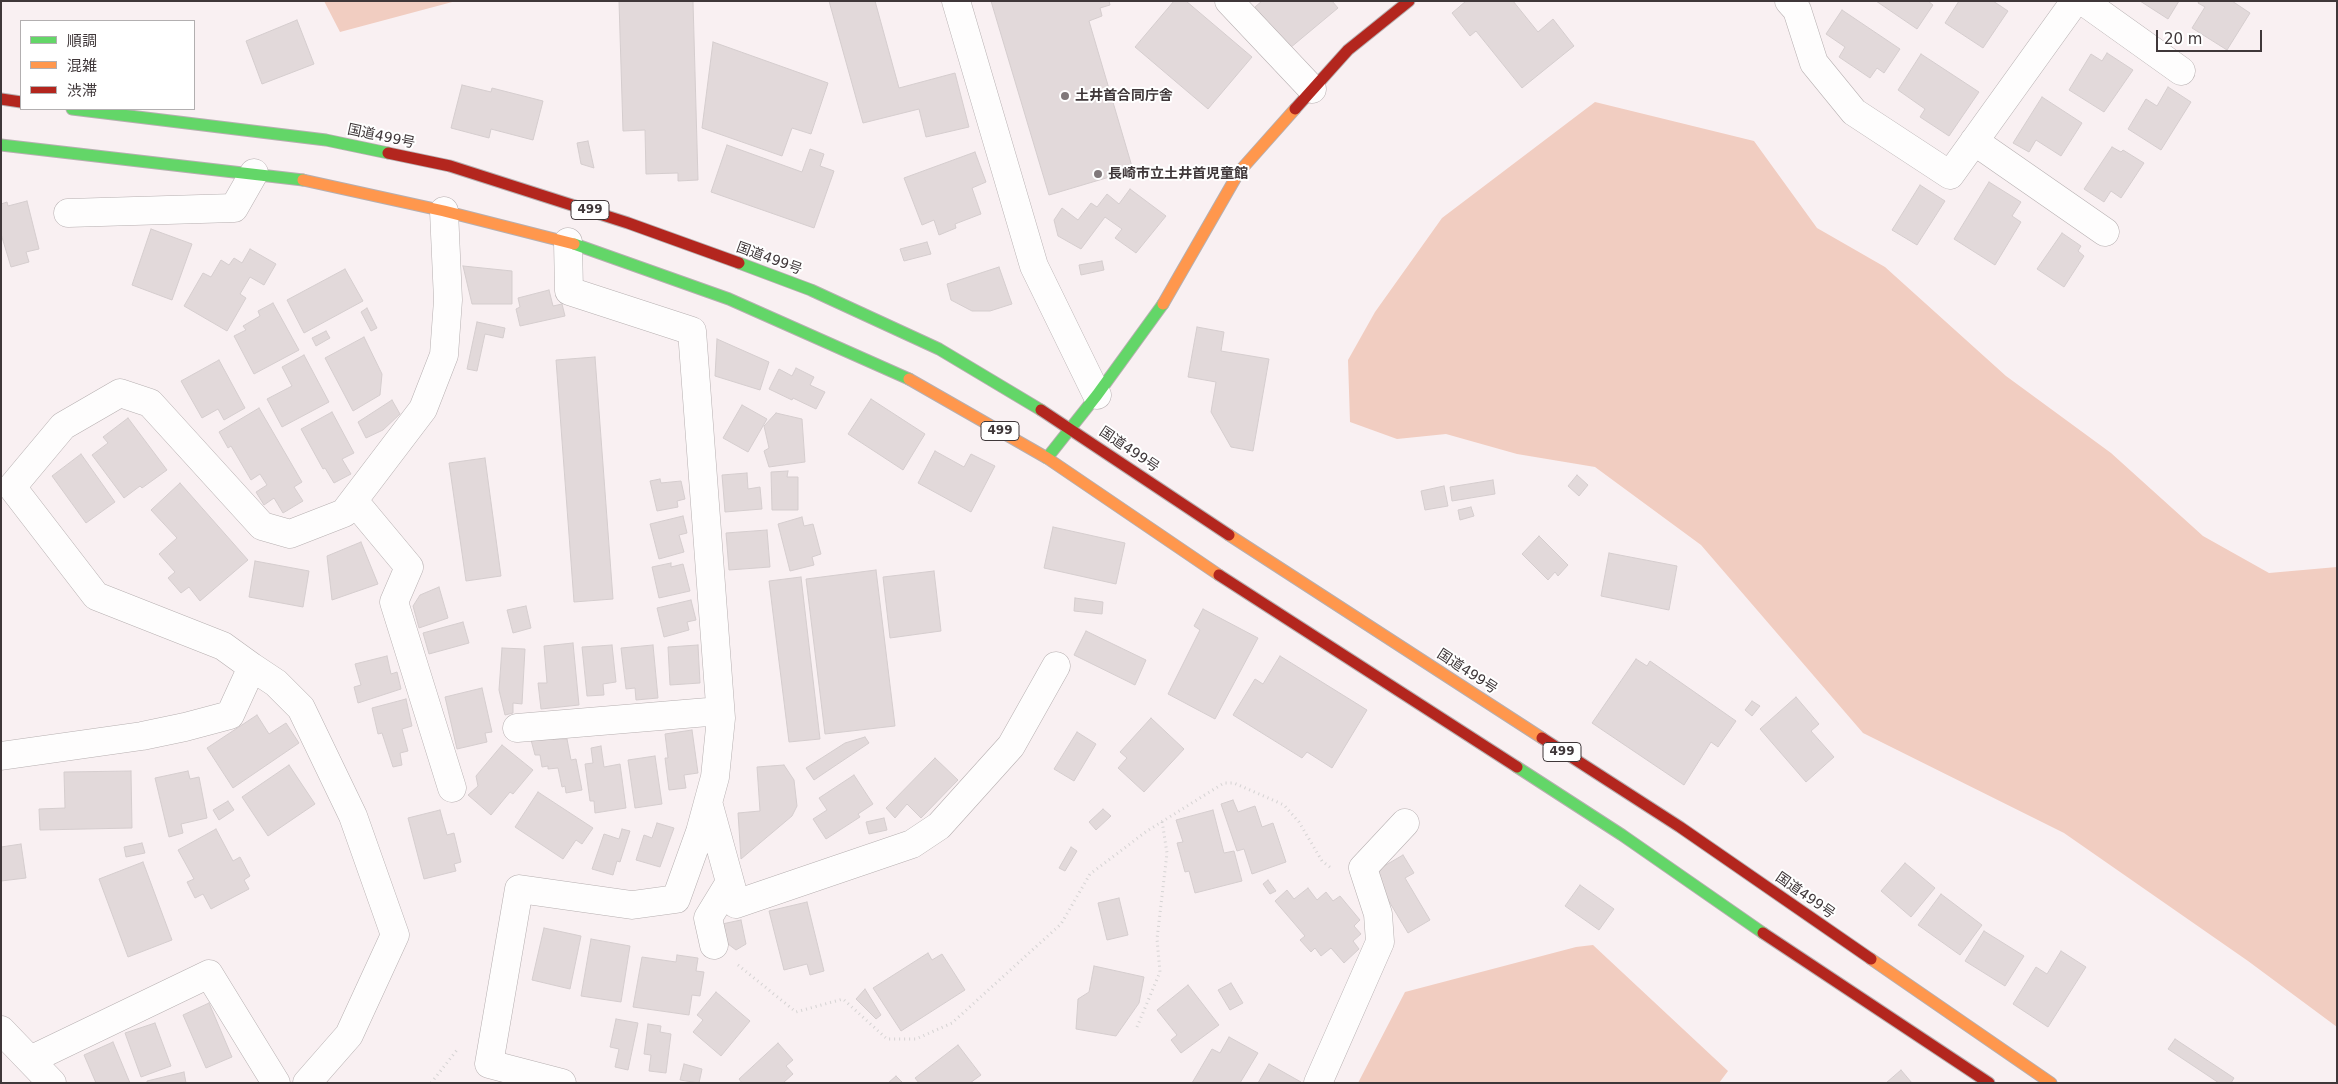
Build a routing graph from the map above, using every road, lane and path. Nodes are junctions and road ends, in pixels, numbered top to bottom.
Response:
1 (956, 1) edge
2 (1229, 1) edge
3 (1409, 1) edge
4 (2075, 1) edge
5 (2083, 1) edge
6 (1796, 4) edge
7 (2181, 71) dead end
8 (1312, 90) junction
9 (1, 99) edge
10 (20, 102) edge
11 (80, 110) edge
12 (1974, 142) junction
13 (1, 145) edge
14 (254, 173) junction
15 (444, 211) junction
16 (68, 213) dead end
17 (2105, 232) dead end
18 (568, 242) junction
19 (1097, 395) junction
20 (1070, 427) junction
21 (1048, 458) junction
22 (354, 501) junction
23 (1056, 666) dead end
24 (252, 667) junction
25 (720, 711) junction
26 (517, 728) dead end
27 (1, 756) edge
28 (452, 788) dead end
29 (708, 802) junction
30 (1162, 820) junction
31 (1405, 824) dead end
32 (730, 882) junction
33 (1370, 886) junction
34 (714, 946) joint
35 (1138, 1027) dead end
36 (1, 1030) edge
37 (30, 1060) junction
38 (52, 1083) edge
39 (276, 1083) edge
40 (307, 1083) edge
41 (562, 1083) edge
42 (1318, 1083) edge
43 (1988, 1083) edge
44 (2051, 1083) edge

1 - 19 street
2 - 8 street
3 - 8 main road
4 - 12 street
5 - 7 street
6 - 12 street
8 - 19 main road
9 - 10 main road
11 - 20 main road, 国道499号 / 499
12 - 17 street
13 - 14 main road, 499
14 - 15 main road, 499
14 - 16 street
15 - 18 main road, 499
15 - 22 street
18 - 21 main road, 499
18 - 25 street
19 - 20 main road
20 - 21 main road
20 - 44 main road, 国道499号 / 499
21 - 43 main road, 499
22 - 24 street
22 - 28 street
23 - 32 street
24 - 27 street
24 - 40 street
25 - 26 street
25 - 29 street
29 - 32 street
29 - 41 street
30 - 33 path
30 - 34 path
30 - 35 path
31 - 33 street
32 - 34 street
33 - 42 street
36 - 37 street
37 - 38 street
37 - 39 street

